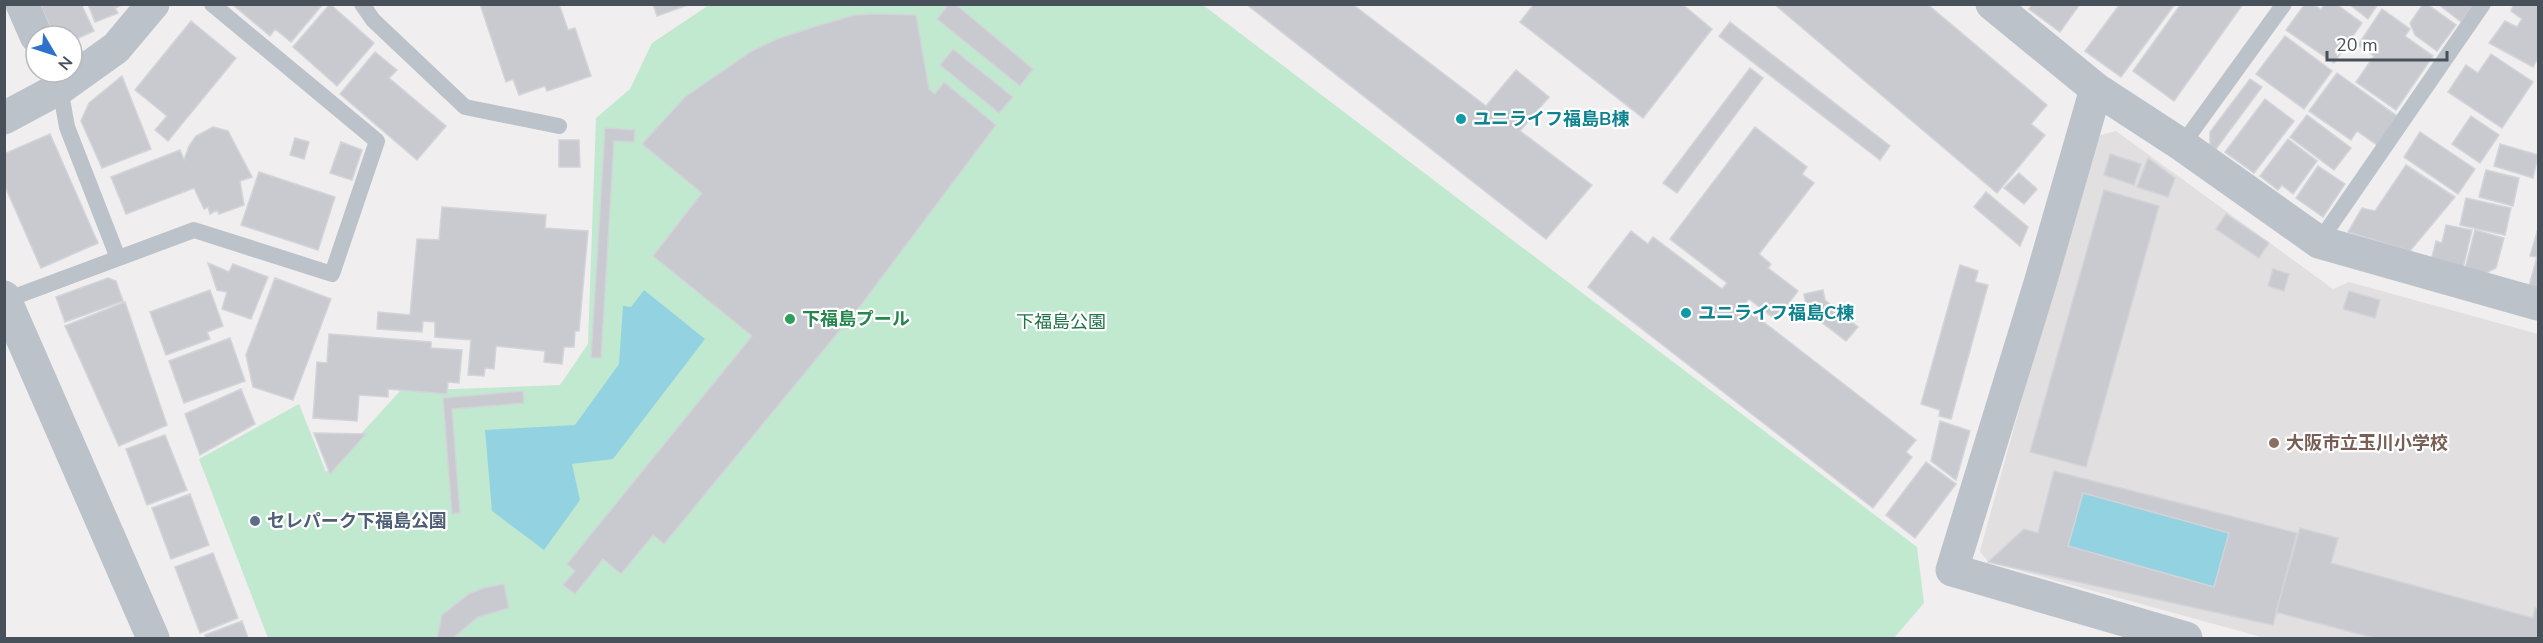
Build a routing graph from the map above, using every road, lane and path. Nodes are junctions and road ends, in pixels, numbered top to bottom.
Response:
1 (22, 4) edge
2 (153, 4) edge
3 (212, 4) edge
4 (362, 4) edge
5 (2284, 4) edge
6 (2483, 4) edge
7 (2003, 8) edge
8 (31, 24) edge
9 (84, 65) edge
10 (51, 84) edge
11 (57, 84) edge
12 (2096, 89) junction
13 (4, 118) edge
14 (559, 126) dead end
15 (2182, 145) junction
16 (2319, 242) junction
17 (118, 258) junction
18 (5, 299) edge
19 (2538, 304) edge
20 (153, 639) edge
21 (2186, 639) edge

1 - 8 street
2 - 9 street
3 - 17 lane
4 - 14 lane
5 - 15 lane
6 - 16 lane
7 - 12 street
10 - 13 street
11 - 17 lane
12 - 15 street
12 - 21 street
15 - 16 street
16 - 19 street
17 - 18 lane
18 - 20 street

